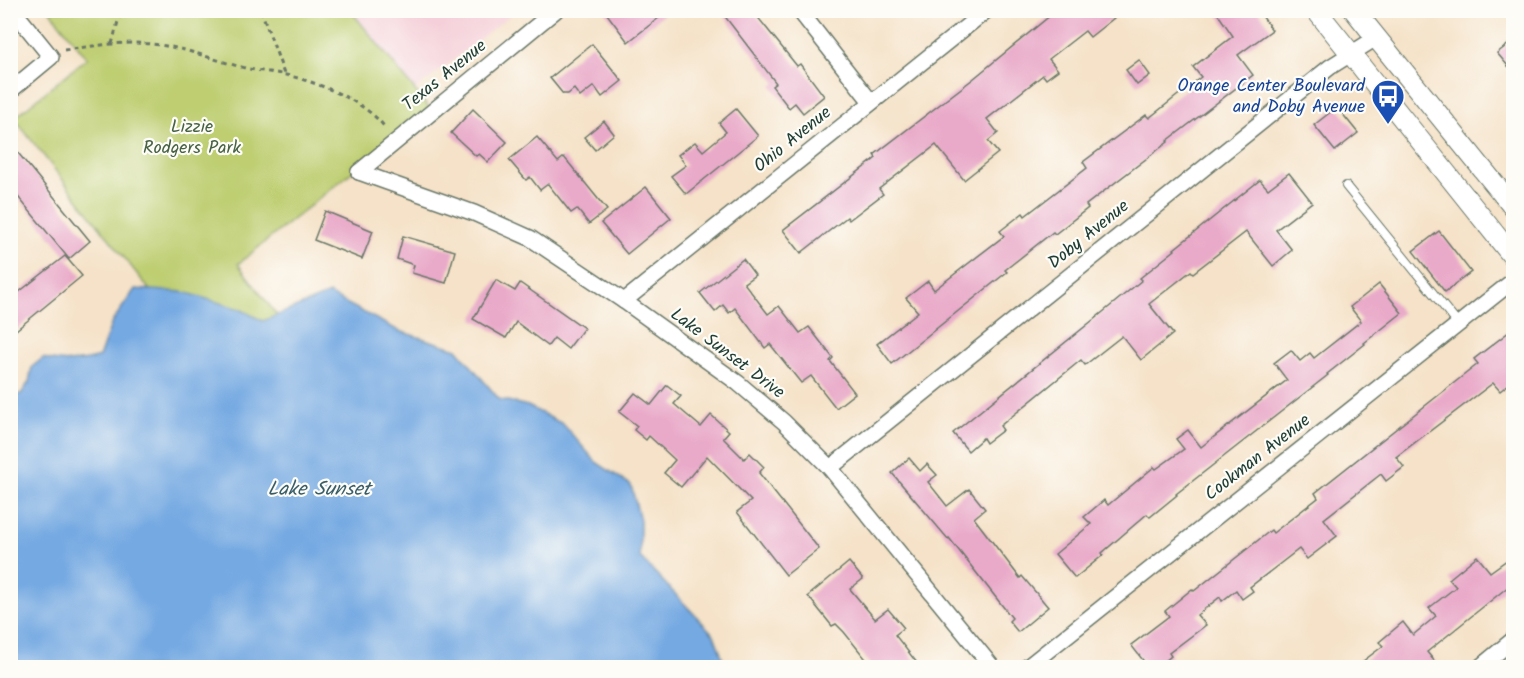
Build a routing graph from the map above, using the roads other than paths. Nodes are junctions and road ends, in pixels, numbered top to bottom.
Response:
1 (13, 10) edge
2 (556, 10) edge
3 (799, 10) edge
4 (987, 10) edge
5 (1316, 10) edge
6 (1354, 10) edge
7 (1376, 38) junction
8 (1352, 54) junction
9 (10, 91) edge
10 (871, 102) junction
11 (359, 172) joint
12 (1346, 186) dead end
13 (1514, 208) edge
14 (1514, 258) edge
15 (1514, 280) edge
16 (624, 301) junction
17 (1458, 324) junction
18 (830, 468) junction
19 (1514, 639) edge
20 (993, 668) edge
21 (1026, 668) edge
22 (1479, 668) edge

1 - 9 street
2 - 11 street, Texas Avenue
3 - 10 street
4 - 10 street, Ohio Avenue
5 - 8 street
6 - 7 street
7 - 8 street, Doby Avenue
7 - 13 street
8 - 14 street
8 - 18 street, Doby Avenue
10 - 16 street, Ohio Avenue
11 - 16 street, Lake Sunset Drive
12 - 17 lane
15 - 17 street, Cookman Avenue
16 - 18 street, Lake Sunset Drive
17 - 21 street, Cookman Avenue
18 - 20 street, Lake Sunset Drive
19 - 22 street

